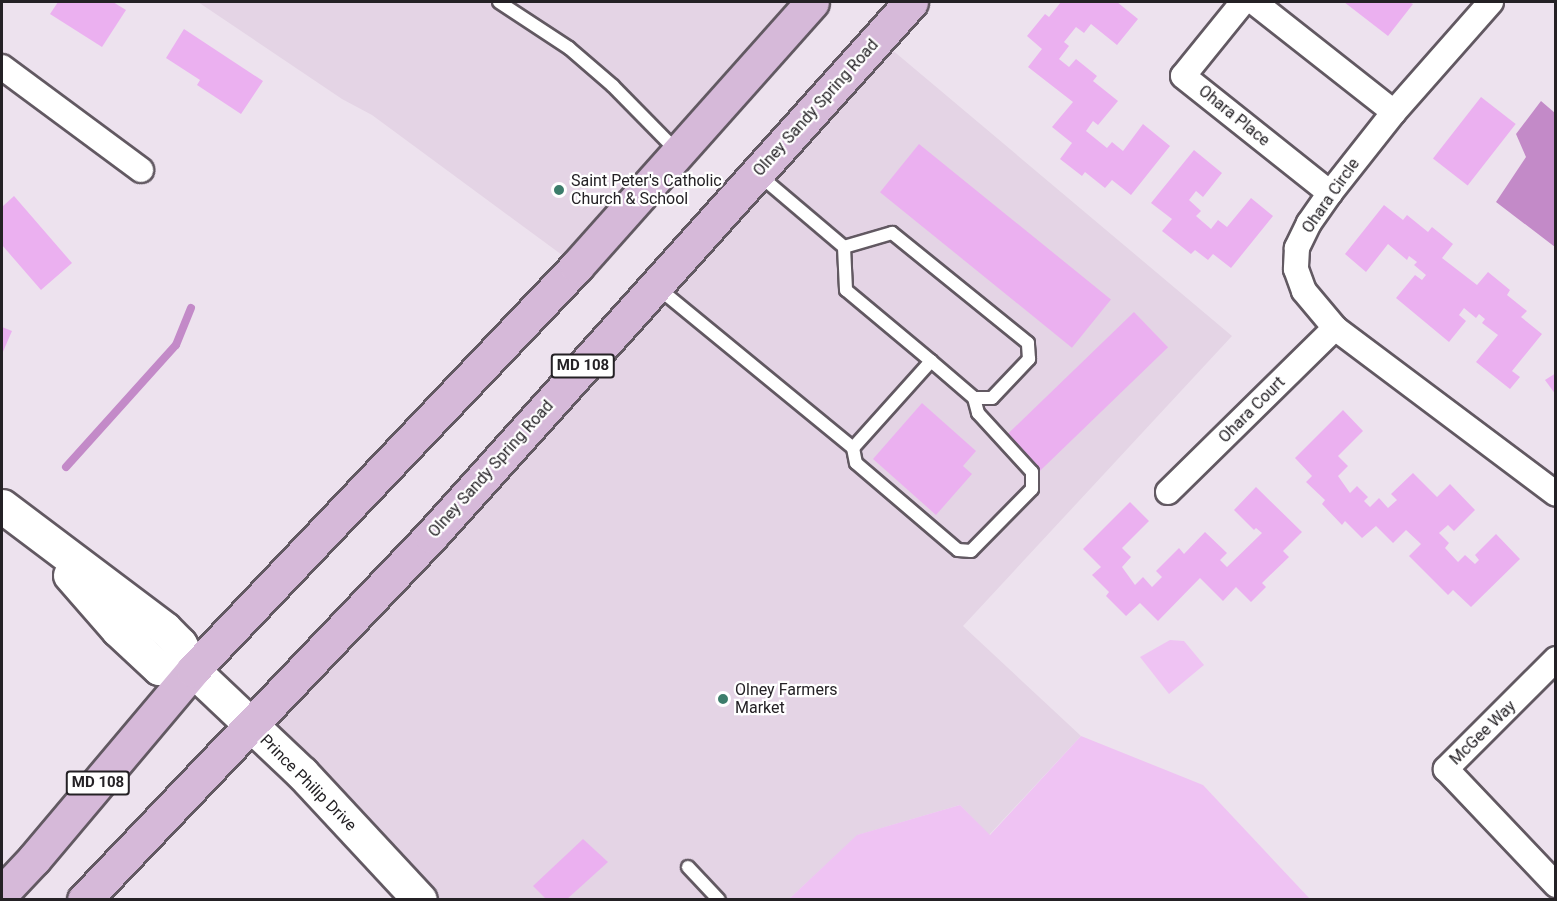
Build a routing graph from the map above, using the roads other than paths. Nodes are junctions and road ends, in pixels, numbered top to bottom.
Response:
1 (499, 2) edge
2 (812, 2) edge
3 (911, 2) edge
4 (1243, 2) edge
5 (1254, 2) edge
6 (1491, 2) edge
7 (2, 67) edge
8 (1394, 112) junction
9 (679, 153) junction
10 (141, 170) dead end
11 (757, 173) junction
12 (1330, 193) junction
13 (844, 247) junction
14 (655, 286) junction
15 (1335, 328) junction
16 (931, 361) junction
17 (974, 398) junction
18 (853, 448) junction
19 (1168, 492) dead end
20 (1556, 494) edge
21 (12, 514) edge
22 (1556, 659) edge
23 (193, 670) junction
24 (250, 725) junction
25 (688, 867) dead end
26 (1556, 885) edge
27 (2, 893) edge
28 (84, 900) edge
29 (420, 900) edge
30 (719, 900) edge

1 - 9 lane
2 - 9 main road, MD 108
3 - 11 main road, Olney Sandy Spring Road / MD 108
4 - 12 street, Ohara Place
5 - 8 street
6 - 8 street, Ohara Circle
7 - 10 street
8 - 12 street, Ohara Circle
9 - 23 main road, MD 108
11 - 13 lane
11 - 14 main road, Olney Sandy Spring Road / MD 108
12 - 15 street, Ohara Circle
13 - 16 lane
13 - 17 lane
14 - 18 lane
14 - 24 main road, Olney Sandy Spring Road / MD 108
15 - 19 street, Ohara Court
15 - 20 street, Ohara Circle
16 - 17 lane
16 - 18 lane
17 - 18 lane
21 - 23 street
22 - 26 street, McGee Way
23 - 24 street, Prince Philip Drive
23 - 27 main road, MD 108
24 - 28 main road, Olney Sandy Spring Road / MD 108
24 - 29 street, Prince Philip Drive
25 - 30 lane

